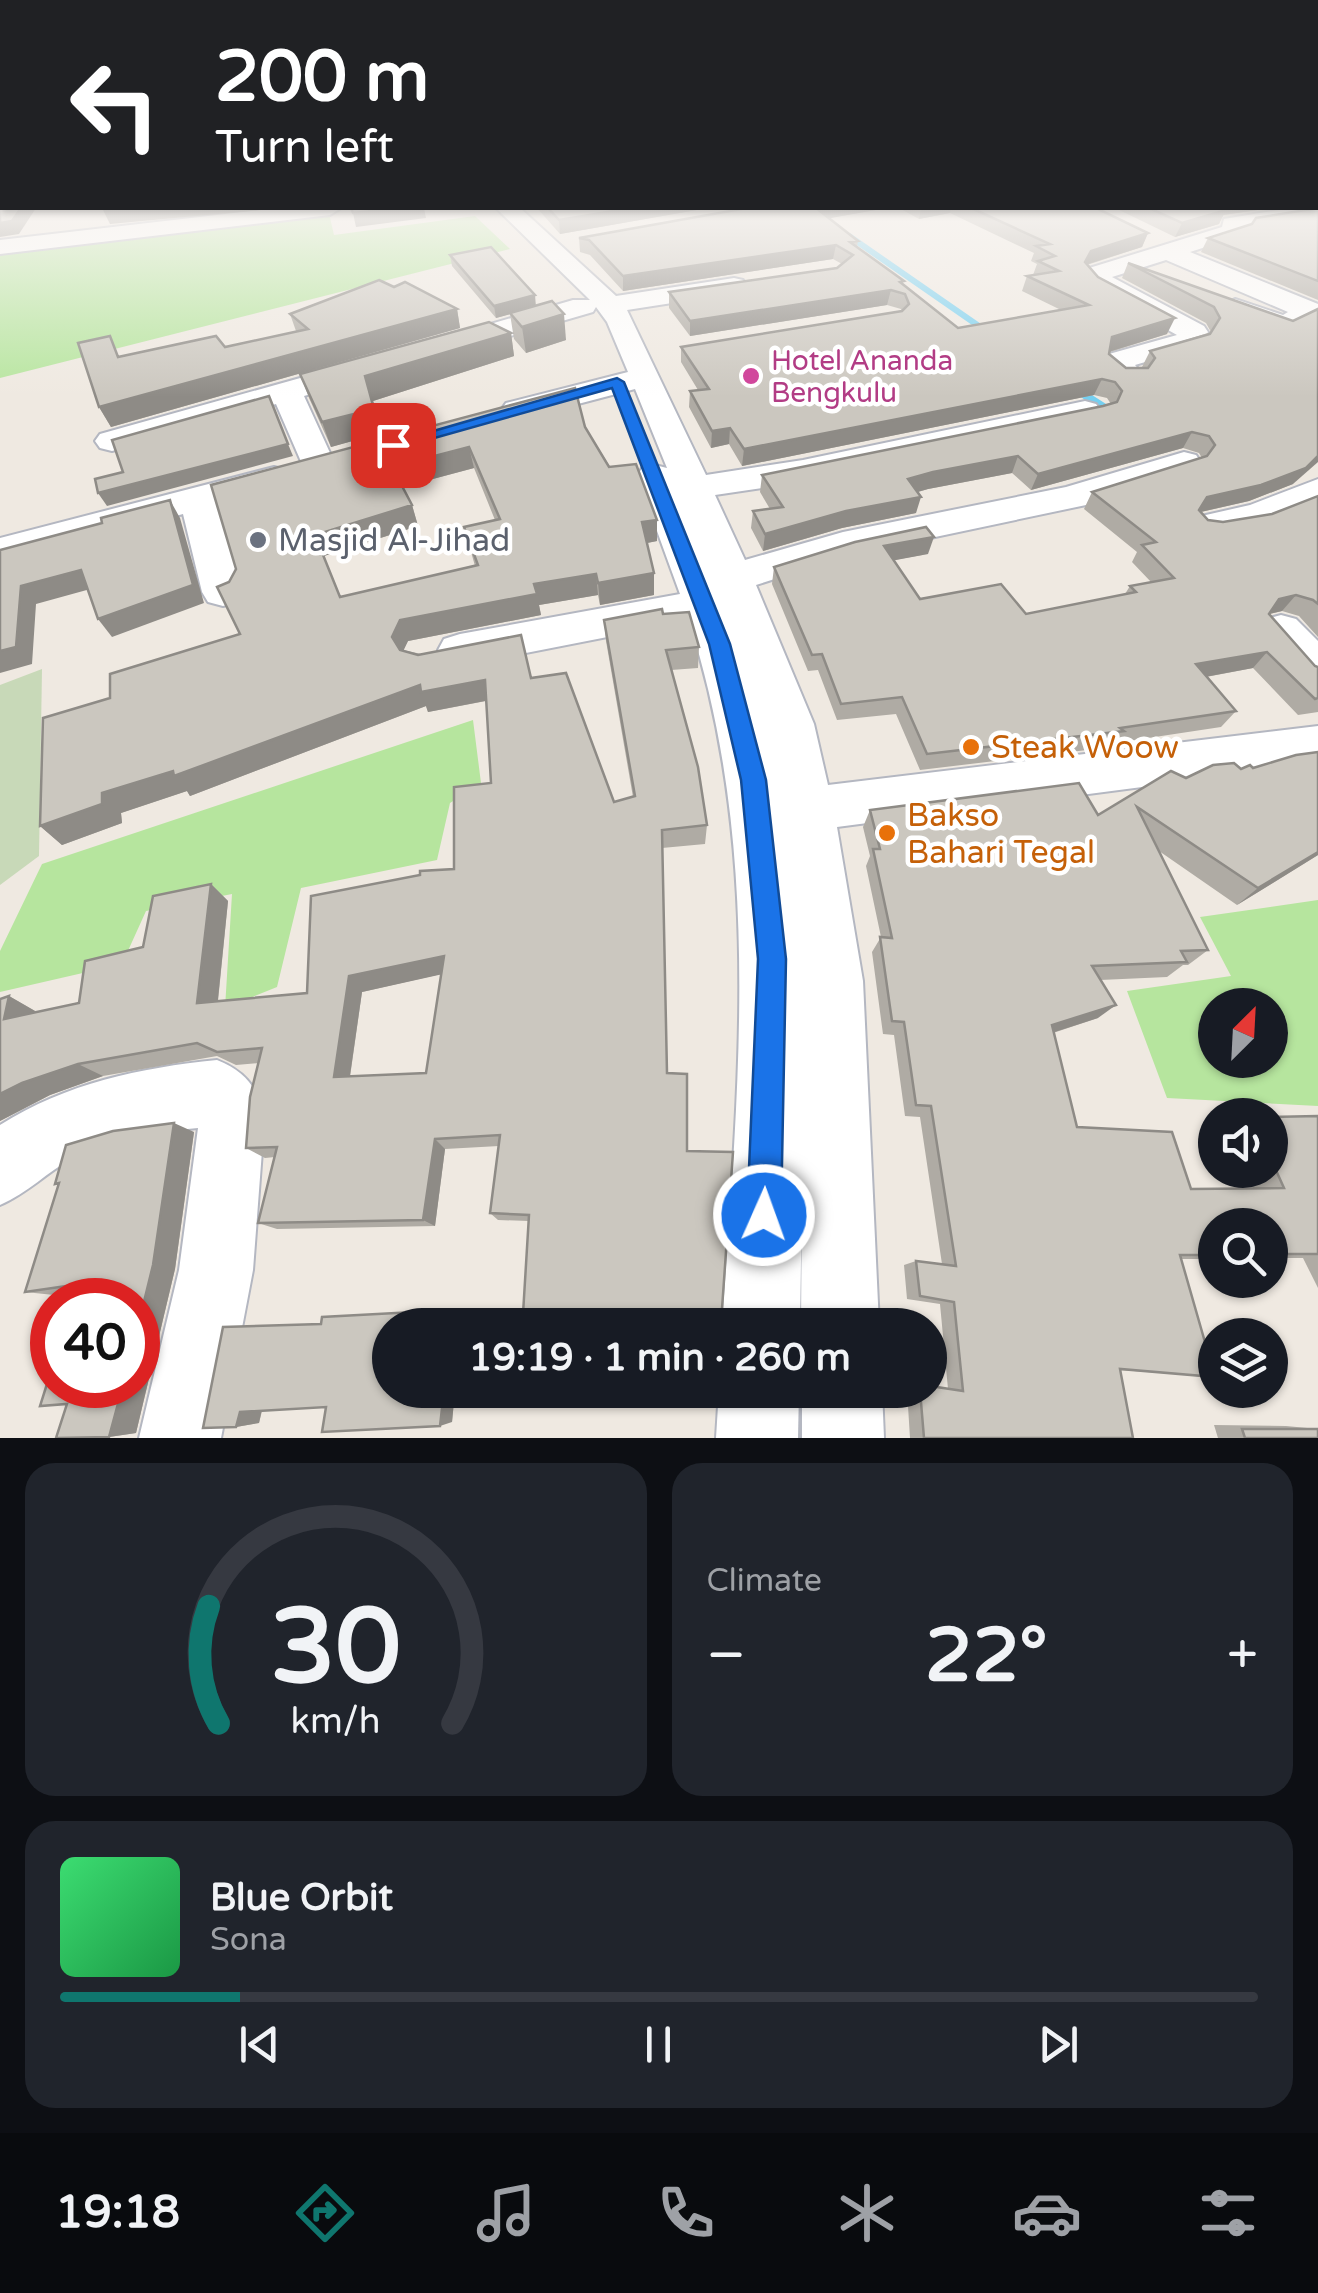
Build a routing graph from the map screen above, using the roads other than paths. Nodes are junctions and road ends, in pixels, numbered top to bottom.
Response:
1 (564, 263) edge
2 (1127, 263) edge
3 (1201, 263) edge
4 (1124, 264) junction
5 (759, 282) edge
6 (596, 305) junction
7 (1285, 325) junction
8 (1318, 336) edge
9 (643, 367) junction
10 (1128, 374) edge
11 (286, 391) junction
12 (1095, 410) edge
13 (486, 419) edge
14 (112, 441) edge
15 (356, 456) edge
16 (1184, 462) edge
17 (318, 466) junction
18 (691, 488) junction
19 (1318, 490) edge
20 (196, 498) junction
21 (1238, 519) edge
22 (0, 551) edge
23 (0, 559) edge
24 (718, 591) junction
25 (223, 592) edge
26 (1281, 630) edge
27 (425, 656) edge
28 (1318, 668) edge
29 (1318, 746) edge
30 (808, 809) junction
31 (0, 1170) edge
32 (762, 1308) edge
33 (840, 1308) edge
34 (759, 1408) edge
35 (842, 1408) edge
36 (180, 1438) edge
37 (758, 1438) edge
38 (842, 1438) edge

1 - 6 street
2 - 4 street
3 - 7 street
4 - 7 street
4 - 10 street
5 - 6 street
6 - 9 street
6 - 11 street
7 - 8 street
9 - 13 street
9 - 18 street
9 - 24 street
11 - 14 street
11 - 17 street
12 - 18 street
15 - 17 street
16 - 24 street
17 - 20 street
18 - 24 street
19 - 21 street
20 - 22 street
20 - 25 street
22 - 23 street
24 - 27 street
24 - 30 street
24 - 32 street
26 - 28 street
29 - 30 street
30 - 33 street
31 - 36 street
34 - 37 street
35 - 38 street

